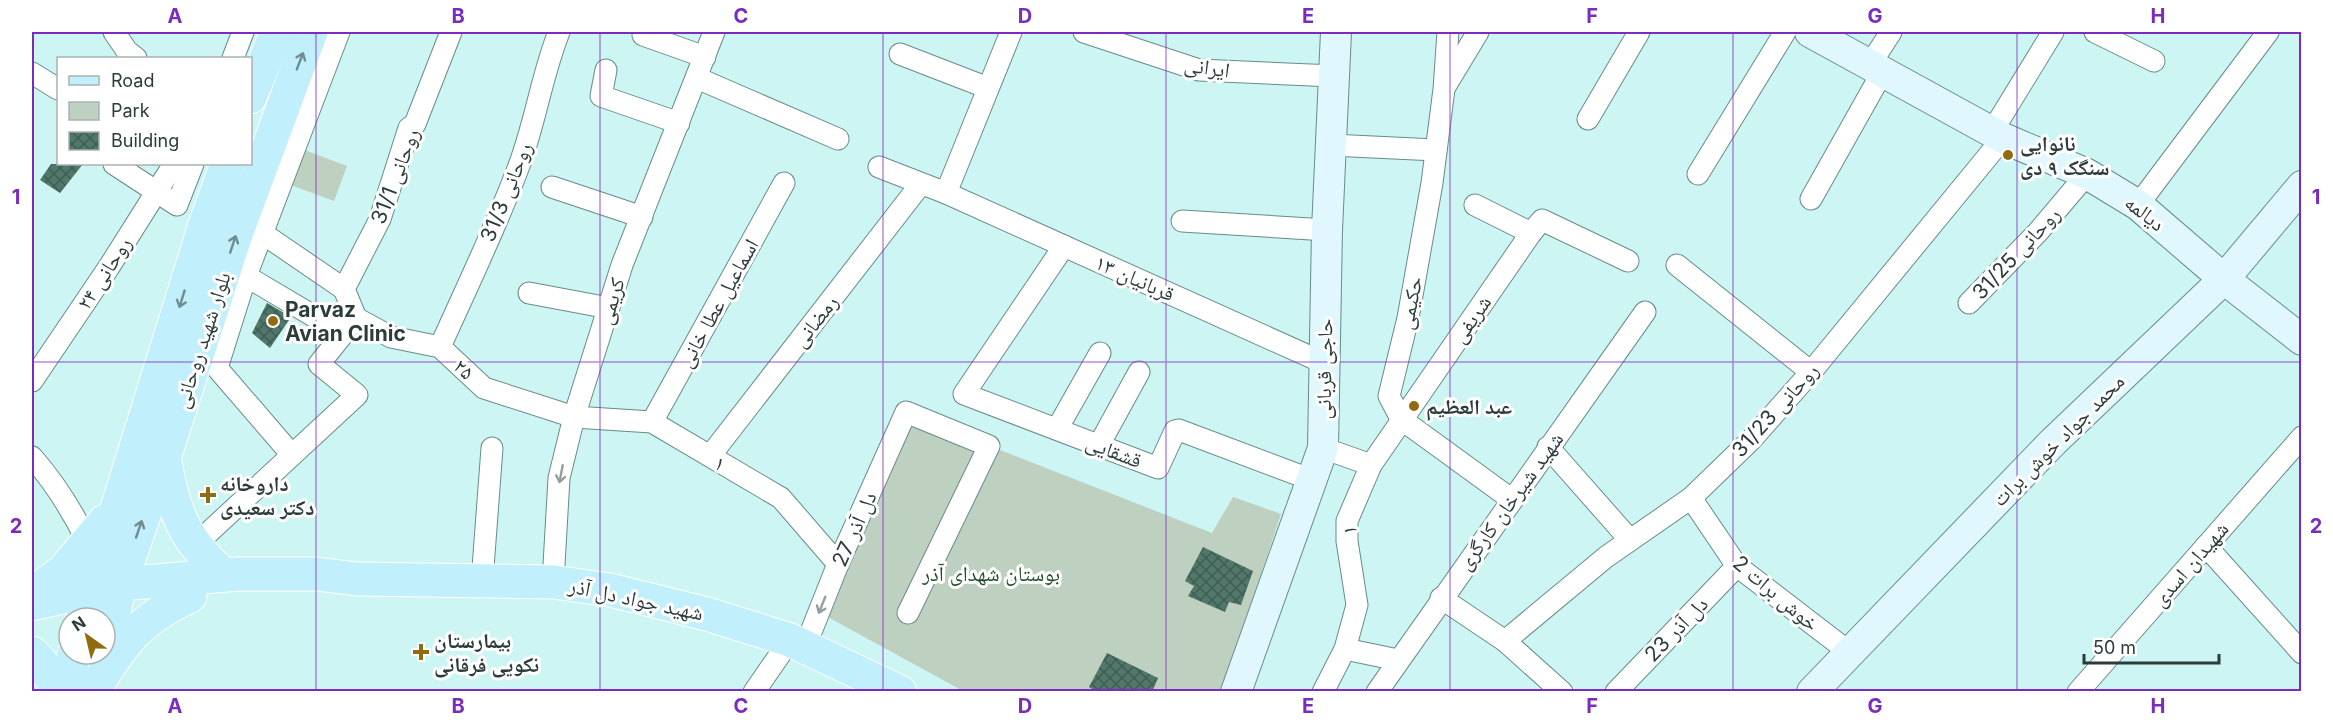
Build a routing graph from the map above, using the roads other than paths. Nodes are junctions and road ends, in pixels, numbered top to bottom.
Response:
1 (114, 32) edge
2 (243, 32) edge
3 (277, 32) edge
4 (311, 32) edge
5 (339, 32) edge
6 (451, 32) edge
7 (559, 32) edge
8 (714, 32) edge
9 (1011, 32) edge
10 (1084, 32) edge
11 (1336, 32) edge
12 (1448, 32) edge
13 (1478, 32) edge
14 (1639, 32) edge
15 (1785, 32) edge
16 (1810, 32) edge
17 (1891, 32) edge
18 (2053, 32) edge
19 (2095, 32) edge
20 (2268, 32) edge
21 (643, 35) dead end
22 (1142, 41) edge
23 (900, 54) dead end
24 (135, 57) edge
25 (233, 57) edge
26 (705, 57) junction
27 (2154, 61) dead end
28 (1877, 67) junction
29 (606, 70) dead end
30 (32, 74) edge
31 (1334, 76) junction
32 (697, 78) junction
33 (57, 88) edge
34 (988, 88) junction
35 (1444, 89) junction
36 (252, 92) edge
37 (1588, 119) dead end
38 (679, 123) junction
39 (1998, 134) junction
40 (838, 139) dead end
41 (1331, 145) junction
42 (1436, 150) junction
43 (116, 165) edge
44 (173, 165) edge
45 (194, 165) edge
46 (226, 165) edge
47 (879, 167) dead end
48 (1698, 174) dead end
49 (2087, 174) junction
50 (784, 183) dead end
51 (920, 184) junction
52 (2301, 186) edge
53 (552, 187) dead end
54 (156, 192) junction
55 (946, 193) junction
56 (1811, 199) dead end
57 (1475, 205) dead end
58 (2138, 205) junction
59 (642, 217) junction
60 (1182, 221) dead end
61 (1537, 226) junction
62 (1327, 230) junction
63 (262, 233) junction
64 (1064, 246) junction
65 (1628, 261) dead end
66 (1677, 265) dead end
67 (246, 276) junction
68 (2224, 279) junction
69 (344, 289) junction
70 (529, 293) dead end
71 (1969, 303) dead end
72 (609, 308) junction
73 (1645, 312) dead end
74 (349, 325) junction
75 (2301, 340) edge
76 (440, 347) junction
77 (1100, 353) dead end
78 (1324, 363) junction
79 (1139, 372) dead end
80 (1811, 372) junction
81 (32, 381) edge
82 (162, 416) junction
83 (574, 417) junction
84 (1401, 419) junction
85 (652, 422) junction
86 (1057, 429) junction
87 (2301, 437) edge
88 (1099, 445) junction
89 (1548, 447) junction
90 (492, 448) dead end
91 (1323, 448) junction
92 (292, 455) junction
93 (710, 456) junction
94 (32, 457) edge
95 (164, 458) junction
96 (1371, 465) junction
97 (1312, 480) junction
98 (122, 494) junction
99 (1690, 498) junction
100 (1511, 499) junction
101 (1630, 540) junction
102 (88, 543) junction
103 (194, 546) junction
104 (2206, 546) junction
105 (838, 564) junction
106 (1737, 566) junction
107 (224, 575) junction
108 (357, 579) junction
109 (482, 581) junction
110 (553, 582) junction
111 (32, 594) edge
112 (190, 596) junction
113 (1441, 598) junction
114 (98, 602) edge
115 (32, 604) edge
116 (908, 613) dead end
117 (32, 621) edge
118 (1505, 641) junction
119 (798, 644) junction
120 (2299, 645) edge
121 (1345, 649) junction
122 (32, 652) edge
123 (1849, 652) junction
124 (1398, 660) junction
125 (71, 666) edge
126 (101, 670) edge
127 (59, 692) edge
128 (66, 692) edge
129 (754, 692) edge
130 (900, 692) edge
131 (1236, 692) edge
132 (1323, 692) edge
133 (1377, 692) edge
134 (1562, 692) edge
135 (1616, 692) edge
136 (1812, 692) edge
137 (2078, 692) edge

1 - 24 street
2 - 25 street
3 - 36 main road
82 -> 4 main road, بلوار شهید روحانی
5 - 63 street
6 - 69 street, روحانی 31/1
7 - 76 street, روحانی 31/3
8 - 26 street, کریمی
9 - 34 street
10 - 22 street, ایرانی
11 - 31 main road, حاجی قربانی
12 - 35 street, حکیمی
13 - 35 street
14 - 37 street
15 - 48 street
16 - 28 main road, دیالمه
17 - 28 street
18 - 39 street, روحانی 31/23
19 - 27 street
20 - 58 street
21 - 26 street
22 - 31 street, ایرانی
23 - 34 street
26 - 32 street, کریمی
28 - 39 main road, دیالمه
28 - 56 street
29 - 38 street
30 - 33 street
31 - 41 main road, حاجی قربانی
32 - 38 street, کریمی
32 - 40 street
34 - 55 street
35 - 42 street, حکیمی
38 - 59 street, کریمی
39 - 49 main road, دیالمه
39 - 80 street, روحانی 31/23
41 - 42 street
41 - 62 main road, حاجی قربانی
42 - 84 street, حکیمی
43 - 54 street
44 - 54 street, روحانی ۲۴
45 - 54 street
46 -> 82 main road, بلوار شهید روحانی
47 - 51 street, ۱۳ قربانیان
49 - 58 main road, دیالمه
49 - 71 street, روحانی 31/25
50 - 85 street, اسماعیل عطا خانی
51 - 55 street, ۱۳ قربانیان
51 - 93 street, رمضانی
52 - 68 main road, محمد جواد خوش برات
53 - 59 street
54 - 81 street, روحانی ۲۴
55 - 64 street, ۱۳ قربانیان
57 - 61 street
58 - 68 main road, دیالمه
59 - 72 street, کریمی
60 - 62 street
61 - 65 street
61 - 84 street, شریفی
62 - 78 main road, حاجی قربانی
63 - 67 street
63 - 69 street
64 - 78 street, ۱۳ قربانیان
64 - 86 street, قشقایی
66 - 80 street
67 - 74 street, ۲۵
67 - 92 street
68 - 75 main road, دیالمه
68 - 123 main road, محمد جواد خوش برات
69 - 74 street
70 - 72 street
72 - 83 street, کریمی
73 - 89 street, شهید شیرخان کارگری
74 - 76 street, ۲۵
74 - 92 street
76 - 83 street, ۲۵
77 - 86 street
78 - 91 main road, حاجی قربانی
79 - 88 street
80 - 99 street, روحانی 31/23
82 - 95 main road, بلوار شهید روحانی
82 - 98 main road, بلوار شهید روحانی
83 - 85 street, ۱
83 -> 110 street, کریمی
84 - 96 street, شریفی
84 - 100 street
85 - 93 street, ۱
86 - 88 street, قشقایی
87 - 104 street, شهیدان اسدی
88 - 97 street, قشقایی
89 - 100 street, شهید شیرخان کارگری
89 - 101 street
90 - 109 street
91 - 96 street
91 - 97 main road, حاجی قربانی
92 - 103 street
93 - 105 street, ۱
94 - 102 street
95 - 103 main road
114 -> 95 main road, بلوار شهید روحانی
96 - 121 street, ۱
97 - 131 main road, حاجی قربانی
98 - 102 main road
98 - 114 main road, بلوار شهید روحانی
99 - 101 street, روحانی 31/23
99 - 106 street, خوش برات 2
100 - 113 street, شهید شیرخان کارگری
101 - 118 street, روحانی 31/23
102 - 111 main road
103 - 107 main road
104 - 120 street
104 - 137 street, شهیدان اسدی
105 - 116 street, دل آذر 27
105 -> 119 street, دل آذر 27
106 - 123 street, خوش برات 2
106 - 135 street, دل آذر 23
107 - 108 main road, شهید جواد دل آذر
107 - 114 main road, شهید جواد دل آذر
108 - 109 main road, شهید جواد دل آذر
108 - 112 main road, شهید جواد دل آذر
109 - 110 main road, شهید جواد دل آذر
110 - 119 main road, شهید جواد دل آذر
112 - 114 main road, شهید جواد دل آذر
112 - 126 main road
113 - 118 street
113 - 124 street, شهید شیرخان کارگری
114 - 115 main road
114 - 117 main road, شهید جواد دل آذر
114 - 126 main road, بلوار شهید روحانی
118 - 134 street
119 - 129 street, دل آذر 27
119 - 130 main road, شهید جواد دل آذر
121 - 124 street
121 - 132 street, ۱
122 - 127 main road
123 - 136 main road, محمد جواد خوش برات
124 - 133 street, شهید شیرخان کارگری
125 - 128 main road

